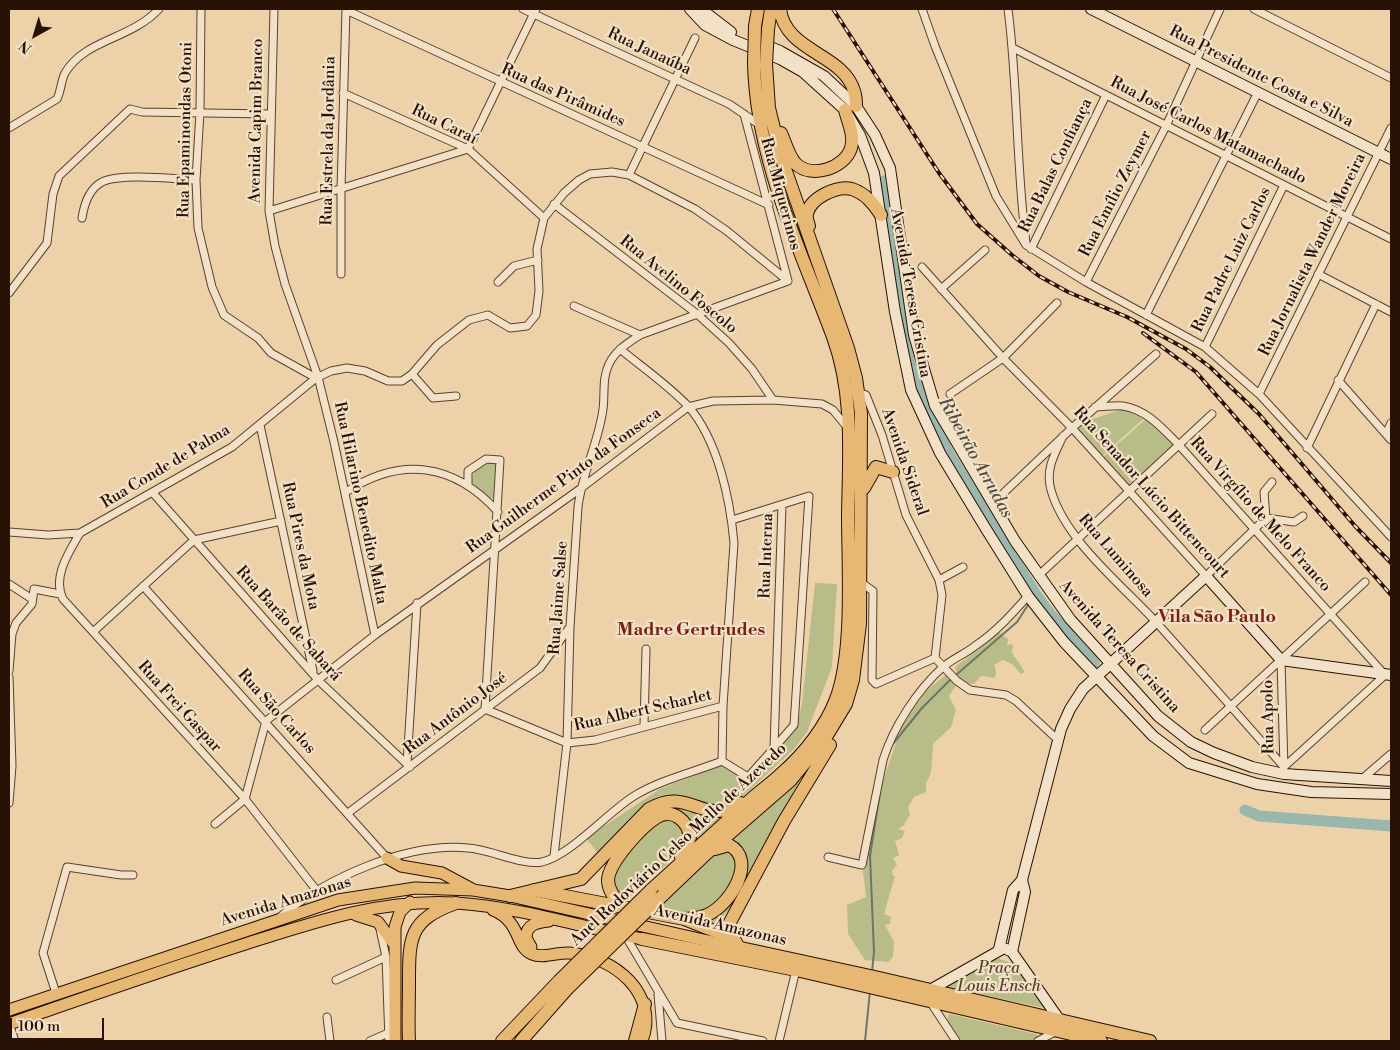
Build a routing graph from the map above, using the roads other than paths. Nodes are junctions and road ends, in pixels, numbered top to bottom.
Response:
1 (158, 9) edge
2 (201, 9) edge
3 (274, 9) edge
4 (346, 9) edge
5 (523, 9) edge
6 (690, 9) edge
7 (701, 9) edge
8 (758, 9) edge
9 (771, 9) edge
10 (780, 9) edge
11 (922, 9) edge
12 (1008, 9) edge
13 (1091, 9) edge
14 (1220, 9) edge
15 (1254, 9) edge
16 (535, 11) edge
17 (695, 38) dead end
18 (1013, 48) junction
19 (1196, 61) junction
20 (760, 64) junction
21 (1391, 78) edge
22 (675, 79) junction
23 (501, 83) junction
24 (1258, 92) junction
25 (343, 94) junction
26 (1106, 95) junction
27 (769, 108) junction
28 (851, 108) junction
29 (200, 112) junction
30 (270, 114) junction
31 (744, 114) junction
32 (760, 125) junction
33 (1166, 126) junction
34 (9, 128) edge
35 (1391, 128) edge
36 (643, 147) junction
37 (468, 149) junction
38 (1379, 153) junction
39 (1226, 156) junction
40 (1391, 159) edge
41 (629, 175) junction
42 (196, 180) junction
43 (1284, 185) junction
44 (340, 190) junction
45 (554, 204) junction
46 (769, 205) junction
47 (269, 211) junction
48 (881, 215) junction
49 (1347, 216) junction
50 (82, 218) dead end
51 (544, 218) junction
52 (1391, 239) edge
53 (1029, 247) junction
54 (813, 250) junction
55 (985, 250) dead end
56 (538, 260) junction
57 (922, 267) dead end
58 (342, 274) dead end
59 (1318, 274) junction
60 (788, 281) junction
61 (498, 282) dead end
62 (1086, 282) junction
63 (941, 289) junction
64 (9, 293) edge
65 (1058, 304) dead end
66 (1376, 304) junction
67 (574, 306) dead end
68 (1391, 312) edge
69 (697, 314) junction
70 (1146, 316) junction
71 (640, 335) junction
72 (1205, 347) junction
73 (620, 349) junction
74 (1156, 354) dead end
75 (1003, 358) junction
76 (412, 374) junction
77 (317, 377) junction
78 (1338, 380) junction
79 (920, 386) junction
80 (858, 392) junction
81 (950, 394) dead end
82 (1259, 394) junction
83 (456, 396) dead end
84 (773, 400) junction
85 (688, 407) junction
86 (1095, 407) junction
87 (1212, 414) dead end
88 (1391, 423) edge
89 (260, 425) junction
90 (1072, 428) junction
91 (849, 429) junction
92 (1386, 434) junction
93 (1063, 436) junction
94 (1391, 440) edge
95 (1178, 444) junction
96 (1307, 448) junction
97 (893, 472) junction
98 (1272, 482) dead end
99 (468, 484) junction
100 (580, 488) junction
101 (1128, 489) junction
102 (346, 492) junction
103 (153, 493) junction
104 (861, 495) junction
105 (992, 504) junction
106 (782, 505) junction
107 (498, 512) junction
108 (1303, 516) dead end
109 (1266, 518) junction
110 (732, 520) junction
111 (282, 521) junction
112 (1254, 530) junction
113 (9, 532) edge
114 (80, 533) junction
115 (1391, 538) edge
116 (1078, 539) junction
117 (194, 540) junction
118 (494, 549) junction
119 (963, 567) dead end
120 (1038, 576) junction
121 (1206, 576) junction
122 (939, 580) junction
123 (860, 582) junction
124 (1365, 582) dead end
125 (9, 584) edge
126 (143, 586) junction
127 (60, 594) junction
128 (1028, 596) junction
129 (32, 602) junction
130 (417, 603) junction
131 (1331, 616) junction
132 (1155, 622) junction
133 (570, 627) junction
134 (93, 632) junction
135 (375, 635) junction
136 (646, 649) dead end
137 (935, 658) junction
138 (1281, 660) junction
139 (1110, 664) junction
140 (943, 667) junction
141 (9, 671) edge
142 (313, 673) junction
143 (1388, 675) edge
144 (1096, 677) junction
145 (9, 678) edge
146 (319, 681) junction
147 (846, 704) junction
148 (723, 706) junction
149 (1231, 706) junction
150 (485, 709) junction
151 (266, 721) junction
152 (644, 726) junction
153 (1205, 730) dead end
154 (1058, 740) junction
155 (567, 742) junction
156 (774, 748) junction
157 (1391, 754) edge
158 (722, 761) junction
159 (408, 765) junction
160 (1284, 771) junction
161 (1362, 779) junction
162 (1391, 781) edge
163 (1257, 784) junction
164 (761, 789) junction
165 (1305, 791) junction
166 (1391, 794) edge
167 (245, 799) junction
168 (9, 803) edge
169 (348, 813) junction
170 (215, 824) dead end
171 (706, 854) junction
172 (554, 856) junction
173 (828, 857) dead end
174 (387, 858) junction
175 (133, 875) dead end
176 (1022, 880) junction
177 (654, 886) junction
178 (450, 889) junction
179 (473, 890) junction
180 (534, 890) junction
181 (317, 891) junction
182 (510, 896) junction
183 (407, 903) junction
184 (456, 903) junction
185 (484, 907) junction
186 (622, 907) junction
187 (344, 915) junction
188 (684, 919) junction
189 (276, 920) junction
190 (564, 920) junction
191 (378, 922) junction
192 (276, 934) junction
193 (625, 935) junction
194 (642, 939) junction
195 (394, 944) junction
196 (741, 948) junction
197 (999, 949) junction
198 (1012, 952) junction
199 (634, 953) junction
200 (543, 956) junction
201 (386, 957) junction
202 (796, 970) junction
203 (858, 979) junction
204 (336, 980) dead end
205 (563, 985) junction
206 (657, 992) junction
207 (56, 993) junction
208 (931, 996) junction
209 (644, 1004) junction
210 (9, 1010) edge
211 (327, 1017) dead end
212 (9, 1024) edge
213 (517, 1025) junction
214 (1058, 1027) junction
215 (391, 1039) edge
216 (15, 1041) edge
217 (330, 1041) edge
218 (370, 1041) edge
219 (409, 1041) edge
220 (493, 1041) edge
221 (502, 1041) edge
222 (523, 1041) edge
223 (636, 1041) edge
224 (642, 1041) edge
225 (662, 1041) edge
226 (763, 1041) edge
227 (779, 1041) edge
228 (956, 1041) edge
229 (1038, 1041) edge
230 (1101, 1041) edge
231 (1150, 1041) edge

1 - 34 street
2 - 29 street, Rua Epaminondas Otoni
3 - 30 street, Avenida Capim Branco
4 - 23 street, Rua das Pirâmides
4 - 25 street, Rua Estrela da Jordânia
5 - 16 street, Rua Janaúba
6 - 28 main road, Avenida Teresa Cristina
7 - 28 main road, Avenida Teresa Cristina
8 - 20 highway, Anel Rodoviário Celso Mello de Azevedo, bridge
9 - 20 highway, Anel Rodoviário Celso Mello de Azevedo, bridge
10 - 28 highway
11 - 53 street
12 - 18 street
13 - 19 main road, Rua Presidente Costa e Silva
14 - 19 street, Rua Emílio Zeymer
15 - 21 street
16 - 22 street, Rua Janaúba
16 - 23 street
17 - 22 street
18 - 26 street, Rua José Carlos Matamachado
18 - 53 street
19 - 24 main road, Rua Presidente Costa e Silva
19 - 33 street, Rua Emílio Zeymer
20 - 27 highway, Anel Rodoviário Celso Mello de Azevedo
20 - 32 highway, Anel Rodoviário Celso Mello de Azevedo
22 - 31 street, Rua Janaúba
22 - 36 street
23 - 36 street, Rua das Pirâmides
23 - 37 street
24 - 38 main road, Rua Presidente Costa e Silva
24 - 39 street
25 - 37 street, Rua Caraí
25 - 44 street, Rua Estrela da Jordânia
26 - 33 street, Rua José Carlos Matamachado
26 - 53 street, Rua Balas Confiança
27 - 28 highway
27 - 54 highway, Anel Rodoviário Celso Mello de Azevedo
28 - 48 main road, Avenida Teresa Cristina
28 - 79 main road, Avenida Teresa Cristina
29 - 30 street
29 - 42 street, Rua Epaminondas Otoni
29 - 64 street
30 - 47 street, Avenida Capim Branco
31 - 32 street, Rua Janaúba
31 - 46 street, Rua Miquerinos
32 - 91 highway, Anel Rodoviário Celso Mello de Azevedo
33 - 39 street, Rua José Carlos Matamachado
33 - 62 street, Rua Emílio Zeymer
35 - 38 street, Rua Jornalista Wander Moreira
36 - 41 street
36 - 46 street, Rua das Pirâmides
37 - 44 street
37 - 51 street, Rua Caraí
38 - 40 main road, Rua Presidente Costa e Silva
38 - 49 street, Rua Jornalista Wander Moreira
39 - 43 street, Rua José Carlos Matamachado
39 - 70 street
41 - 45 street
41 - 60 street
42 - 50 street
42 - 77 street, Rua Epaminondas Otoni
43 - 49 street, Rua José Carlos Matamachado
43 - 72 street, Rua Padre Luiz Carlos
44 - 47 street
44 - 58 street, Rua Estrela da Jordânia
45 - 51 street
45 - 69 street, Rua Avelino Foscolo
46 - 60 street, Rua Miquerinos
47 - 77 street, Avenida Capim Branco
48 - 54 highway
48 - 79 main road, Avenida Teresa Cristina
49 - 52 street, Rua José Carlos Matamachado
49 - 59 street, Rua Jornalista Wander Moreira
51 - 56 street
53 - 62 street
54 - 80 highway, Anel Rodoviário Celso Mello de Azevedo
55 - 63 street
56 - 61 street
56 - 76 street
57 - 63 street, Rua Senador Lúcio Bittencourt
59 - 66 street
59 - 82 street, Rua Jornalista Wander Moreira
60 - 69 street
62 - 70 street
63 - 75 street, Rua Senador Lúcio Bittencourt
65 - 75 street
66 - 68 street
66 - 78 street
67 - 71 street
69 - 71 street
69 - 84 street, Rua Avelino Foscolo
70 - 72 street
71 - 73 street
72 - 82 street
73 - 85 street
73 - 100 street, Rua Jaime Salse
74 - 86 street
75 - 81 street
75 - 90 street, Rua Senador Lúcio Bittencourt
76 - 77 street
76 - 83 street
77 - 89 street, Rua Conde de Palma
77 - 102 street, Rua Hilarino Benedito Malta
78 - 92 street
78 - 96 street
79 - 105 main road, Avenida Teresa Cristina
79 - 128 main road, Avenida Teresa Cristina
80 - 97 street, Avenida Sideral
80 - 104 highway, Anel Rodoviário Celso Mello de Azevedo
82 - 96 street
84 - 85 street, Rua Guilherme Pinto da Fonseca
84 - 91 street, Rua Guilherme Pinto da Fonseca
85 - 100 street, Rua Guilherme Pinto da Fonseca
85 - 110 street
86 - 90 street
86 - 95 street, Rua Virgílio de Melo Franco
87 - 95 street
88 - 92 street
89 - 103 street, Rua Conde de Palma
89 - 111 street, Rua Pires da Mota
90 - 93 street
90 - 101 street, Rua Senador Lúcio Bittencourt
91 - 164 highway, Anel Rodoviário Celso Mello de Azevedo
92 - 94 street
93 - 105 street
93 - 116 street, Rua Luminosa
95 - 101 street
95 - 112 street, Rua Virgílio de Melo Franco
96 - 115 street
97 - 104 highway
97 - 122 street, Avenida Sideral
98 - 109 street
99 - 102 street
99 - 107 street
99 - 107 street
100 - 118 street, Rua Guilherme Pinto da Fonseca
100 - 133 street, Rua Jaime Salse
101 - 116 street
101 - 121 street, Rua Senador Lúcio Bittencourt
102 - 135 street, Rua Hilarino Benedito Malta
103 - 114 street, Rua Conde de Palma
103 - 117 street, Rua Barão de Sabará
104 - 123 highway, Anel Rodoviário Celso Mello de Azevedo
105 - 120 main road, Avenida Teresa Cristina
106 - 110 street
106 - 156 street, Rua Interna
106 - 156 street
107 - 118 street
108 - 109 street
109 - 112 street
110 - 148 street
111 - 117 street
111 - 142 street, Rua Pires da Mota
112 - 121 street
112 - 131 street, Rua Virgílio de Melo Franco
113 - 114 street, Rua Conde de Palma
114 - 127 street
116 - 120 street
116 - 132 street, Rua Luminosa
117 - 126 street
117 - 142 street, Rua Barão de Sabará
118 - 130 street, Rua Guilherme Pinto da Fonseca
118 - 150 street
119 - 122 street
120 - 139 main road, Avenida Teresa Cristina
121 - 132 main road
121 - 138 main road, Rua Senador Lúcio Bittencourt
122 - 137 street, Avenida Sideral
123 - 137 street
123 - 147 highway, Anel Rodoviário Celso Mello de Azevedo
124 - 131 street
125 - 129 street
126 - 134 street
126 - 151 street, Rua São Carlos
127 - 129 street
127 - 134 street, Rua Frei Gaspar
128 - 140 street
128 - 144 main road, Avenida Teresa Cristina
129 - 141 street
130 - 135 street, Rua Guilherme Pinto da Fonseca
130 - 159 street
131 - 138 street
131 - 143 street, Rua Virgílio de Melo Franco
132 - 139 main road
132 - 149 street, Rua Luminosa
133 - 150 street, Rua Antônio José
133 - 155 street, Rua Jaime Salse
134 - 167 street, Rua Frei Gaspar
135 - 146 street, Rua Guilherme Pinto da Fonseca
136 - 152 street
137 - 140 street
138 - 143 main road
138 - 149 street
138 - 160 street, Rua Apolo
139 - 144 main road
139 - 160 main road, Avenida Teresa Cristina
140 - 154 street
140 - 173 street
142 - 146 street, Rua Barão de Sabará
143 - 160 street
144 - 154 main road
144 - 163 main road, Avenida Teresa Cristina
145 - 168 street
146 - 151 street, Rua Guilherme Pinto da Fonseca
146 - 159 street, Rua Barão de Sabará
147 - 171 highway, Anel Rodoviário Celso Mello de Azevedo
147 - 196 highway
148 - 152 street, Rua Albert Scharlet
148 - 158 street
149 - 153 street
149 - 160 street, Rua Luminosa
150 - 155 street, Rua Albert Scharlet
150 - 159 street, Rua Antônio José
151 - 167 street
151 - 169 street, Rua São Carlos
152 - 155 street, Rua Albert Scharlet
154 - 176 main road
155 - 172 street, Rua Jaime Salse
156 - 158 street
157 - 161 street
158 - 172 street
159 - 169 street, Rua Antônio José
160 - 161 main road, Avenida Teresa Cristina
160 - 163 main road
160 - 165 main road
161 - 162 main road, Avenida Teresa Cristina
163 - 165 main road, Avenida Teresa Cristina
164 - 177 highway, Anel Rodoviário Celso Mello de Azevedo
164 - 180 highway
165 - 166 main road, Avenida Teresa Cristina
167 - 170 street
167 - 181 street, Rua Frei Gaspar
169 - 174 street, Rua São Carlos
171 - 188 highway
171 - 205 highway, Anel Rodoviário Celso Mello de Azevedo, bridge
172 - 174 street
174 - 179 main road
174 - 181 street
175 - 207 street
176 - 197 main road
176 - 198 main road
177 - 186 highway
177 - 205 highway, Anel Rodoviário Celso Mello de Azevedo, bridge
178 - 179 main road, Avenida Amazonas
178 - 183 main road
178 - 189 main road, Avenida Amazonas
179 - 182 main road, Avenida Amazonas
180 - 182 highway
180 - 186 highway
181 - 189 street
182 - 196 main road, Avenida Amazonas
183 - 184 main road, Avenida Amazonas
183 - 187 main road, Avenida Amazonas
183 - 195 main road
184 - 185 main road, Avenida Amazonas
184 - 219 highway
185 - 190 main road, Avenida Amazonas
185 - 200 main road
186 - 188 highway
187 - 191 main road
187 - 192 main road, Avenida Amazonas
188 - 196 highway
189 - 192 main road
189 - 207 main road, Avenida Amazonas
190 - 193 main road, Avenida Amazonas
190 - 200 main road
191 - 195 main road
191 - 201 street
192 - 212 main road, Avenida Amazonas
193 - 194 main road, Avenida Amazonas
193 - 199 street
194 - 199 street
194 - 202 highway, Avenida Amazonas
195 - 215 main road
196 - 203 highway, Avenida Amazonas
197 - 198 main road
197 - 208 main road
198 - 214 main road
199 - 206 street
200 - 209 main road
201 - 204 street
201 - 215 street
202 - 203 highway, Avenida Amazonas
202 - 227 street
203 - 208 highway, Avenida Amazonas
205 - 213 highway, Anel Rodoviário Celso Mello de Azevedo
205 - 222 highway, Anel Rodoviário Celso Mello de Azevedo
206 - 225 street
206 - 226 street
207 - 210 main road, Avenida Amazonas
208 - 214 highway, Avenida Amazonas
208 - 228 street
209 - 223 highway
209 - 224 main road
211 - 217 street
212 - 216 street
213 - 220 highway
213 - 221 highway, Anel Rodoviário Celso Mello de Azevedo
214 - 229 street
214 - 230 highway
214 - 231 highway
215 - 218 street

